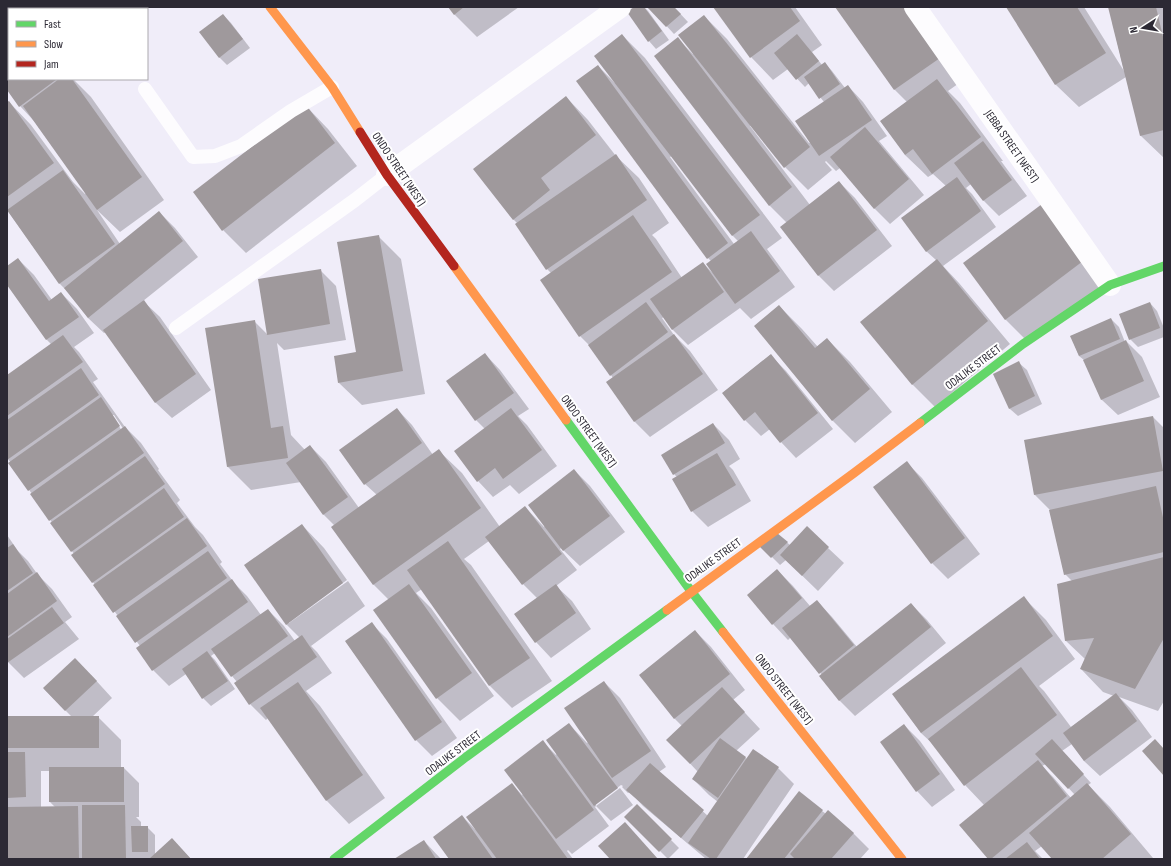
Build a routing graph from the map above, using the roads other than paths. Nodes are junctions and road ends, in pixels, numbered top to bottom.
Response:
1 (270, 7) edge
2 (620, 7) edge
3 (915, 7) edge
4 (332, 87) junction
5 (145, 89) dead end
6 (387, 175) junction
7 (1164, 266) edge
8 (1110, 285) junction
9 (176, 328) dead end
10 (691, 591) junction
11 (334, 859) edge
12 (902, 859) edge

1 - 4 street, ONDO STREET (WEST)
2 - 6 street
3 - 8 street, JEBBA STREET (WEST)
4 - 5 lane
4 - 6 street, ONDO STREET (WEST)
6 - 9 lane
6 - 10 street, ONDO STREET (WEST)
7 - 8 street, ODALIKE STREET
8 - 10 street, ODALIKE STREET
10 - 11 street, ODALIKE STREET
10 - 12 street, ONDO STREET (WEST)

